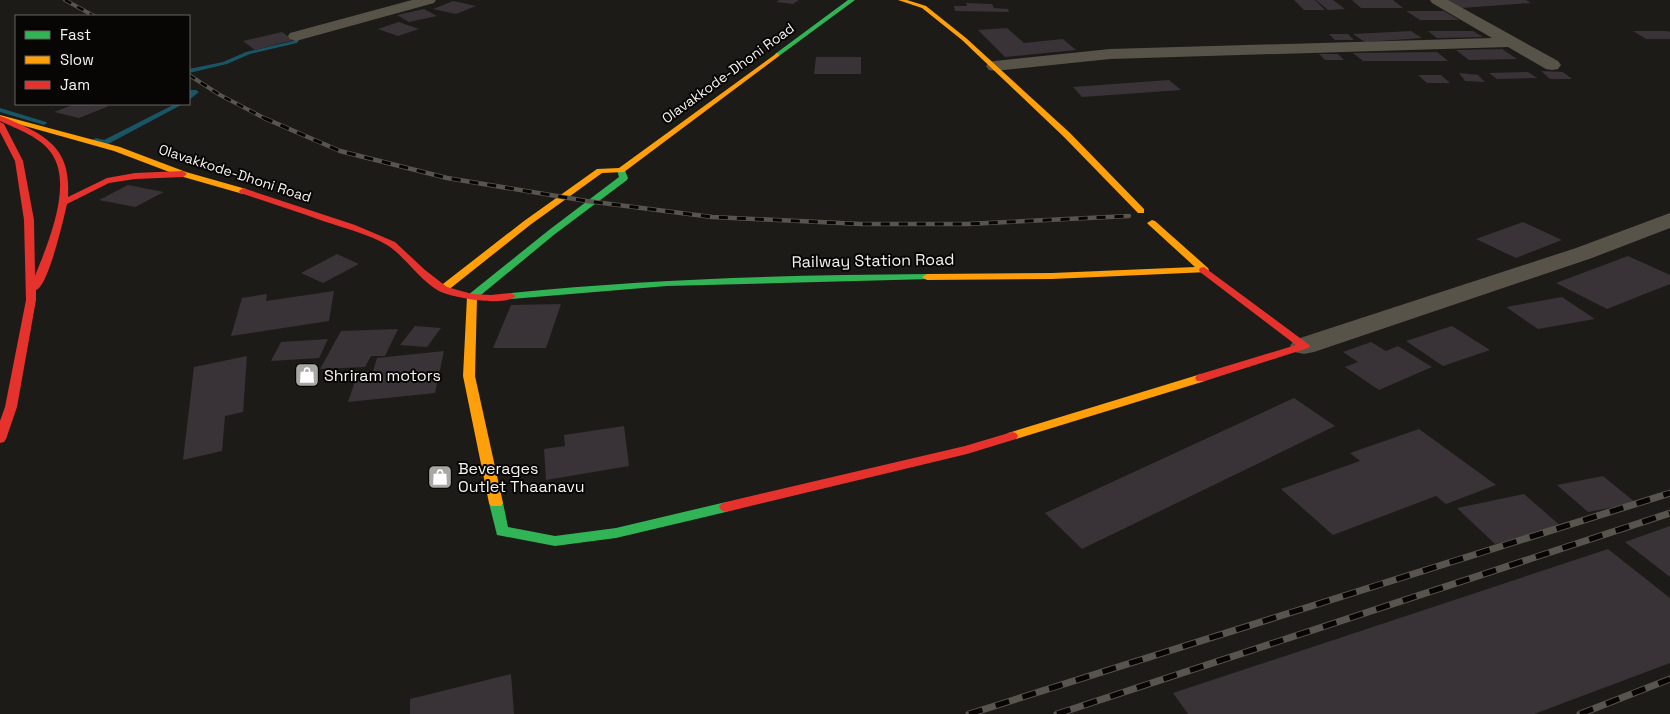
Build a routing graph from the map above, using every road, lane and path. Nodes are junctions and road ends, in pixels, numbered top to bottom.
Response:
1 (429, 0) edge
2 (852, 0) edge
3 (901, 0) edge
4 (1437, 0) edge
5 (296, 36) dead end
6 (1511, 42) junction
7 (1552, 65) dead end
8 (994, 66) junction
9 (0, 118) edge
10 (0, 124) edge
11 (621, 170) junction
12 (183, 174) junction
13 (62, 203) junction
14 (1141, 211) dead end
15 (1670, 220) edge
16 (1152, 223) dead end
17 (1204, 270) junction
18 (443, 290) junction
19 (472, 297) junction
20 (31, 300) junction
21 (1304, 346) junction
22 (0, 438) edge

1 - 5 street
2 - 11 main road, Olavakkode-Dhoni Road
3 - 8 main road
4 - 6 street
6 - 7 street
6 - 8 street
8 - 14 main road
9 - 12 main road, Olavakkode-Dhoni Road
9 - 13 main road
10 - 20 main road
11 - 18 main road, Olavakkode-Dhoni Road
11 - 19 main road, Olavakkode-Dhoni Road
12 - 13 main road
12 - 18 main road, Olavakkode-Dhoni Road
13 - 20 main road
15 - 21 street
16 - 17 main road
17 - 19 main road, Railway Station Road
17 - 21 main road
18 - 19 main road, Olavakkode-Dhoni Road
19 - 21 main road
20 - 22 main road

